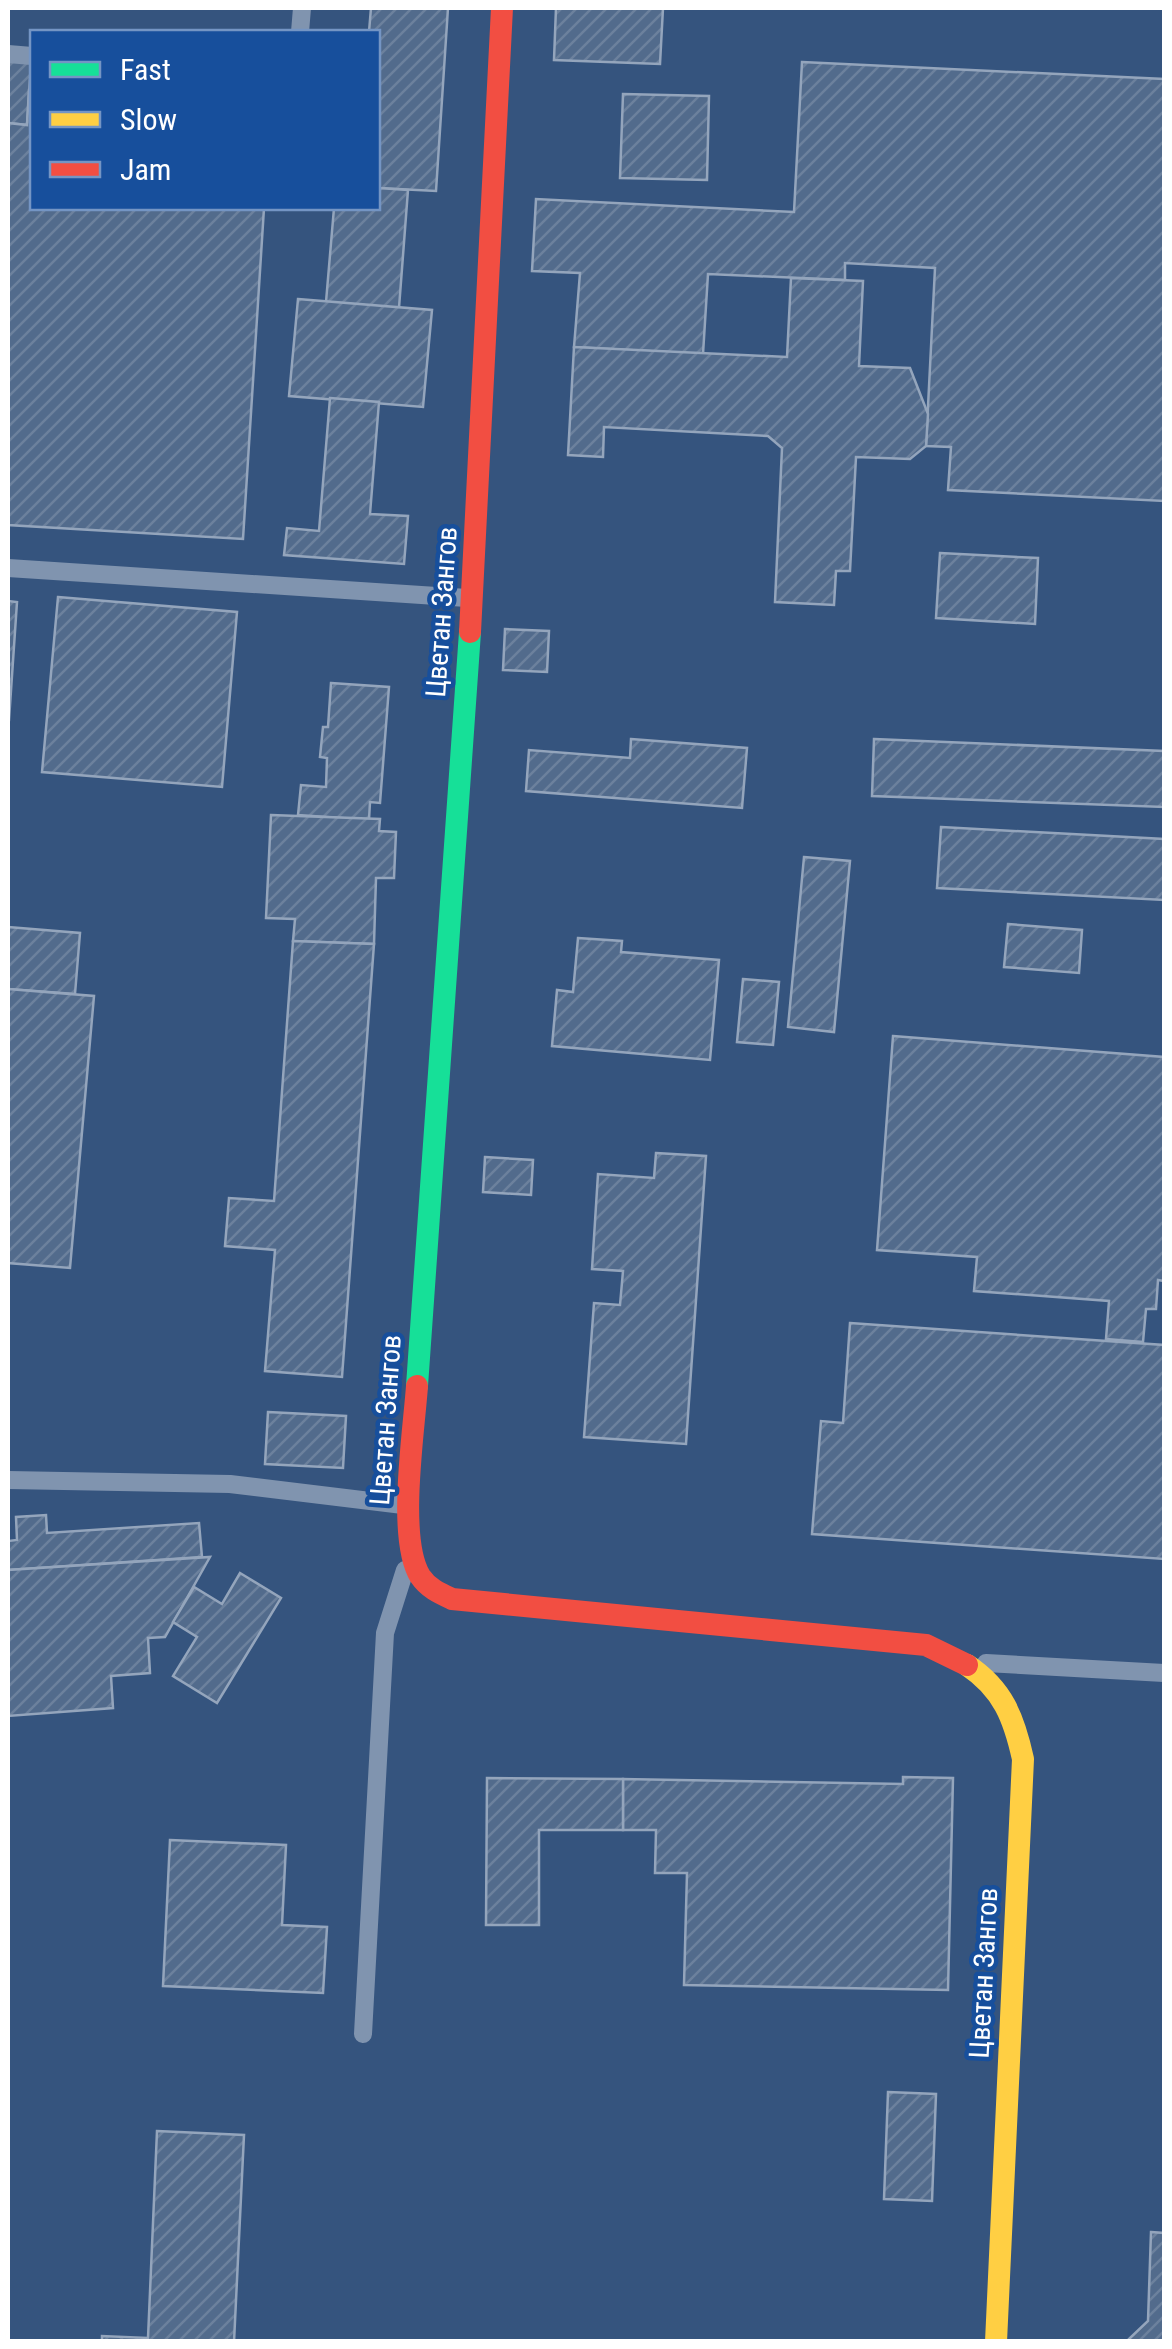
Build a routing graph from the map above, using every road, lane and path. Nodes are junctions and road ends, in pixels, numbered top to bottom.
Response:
1 (502, 8) edge
2 (8, 568) edge
3 (472, 598) junction
4 (8, 1480) edge
5 (409, 1506) junction
6 (410, 1556) junction
7 (966, 1662) junction
8 (1164, 1673) edge
9 (364, 2034) dead end
10 (996, 2342) edge

1 - 3 street, Цветан Зангов
2 - 3 lane
3 - 5 street, Цветан Зангов
4 - 5 lane
5 - 6 street, Цветан Зангов
6 - 7 street, Цветан Зангов
6 - 9 lane
7 - 8 lane
7 - 10 street, Цветан Зангов

